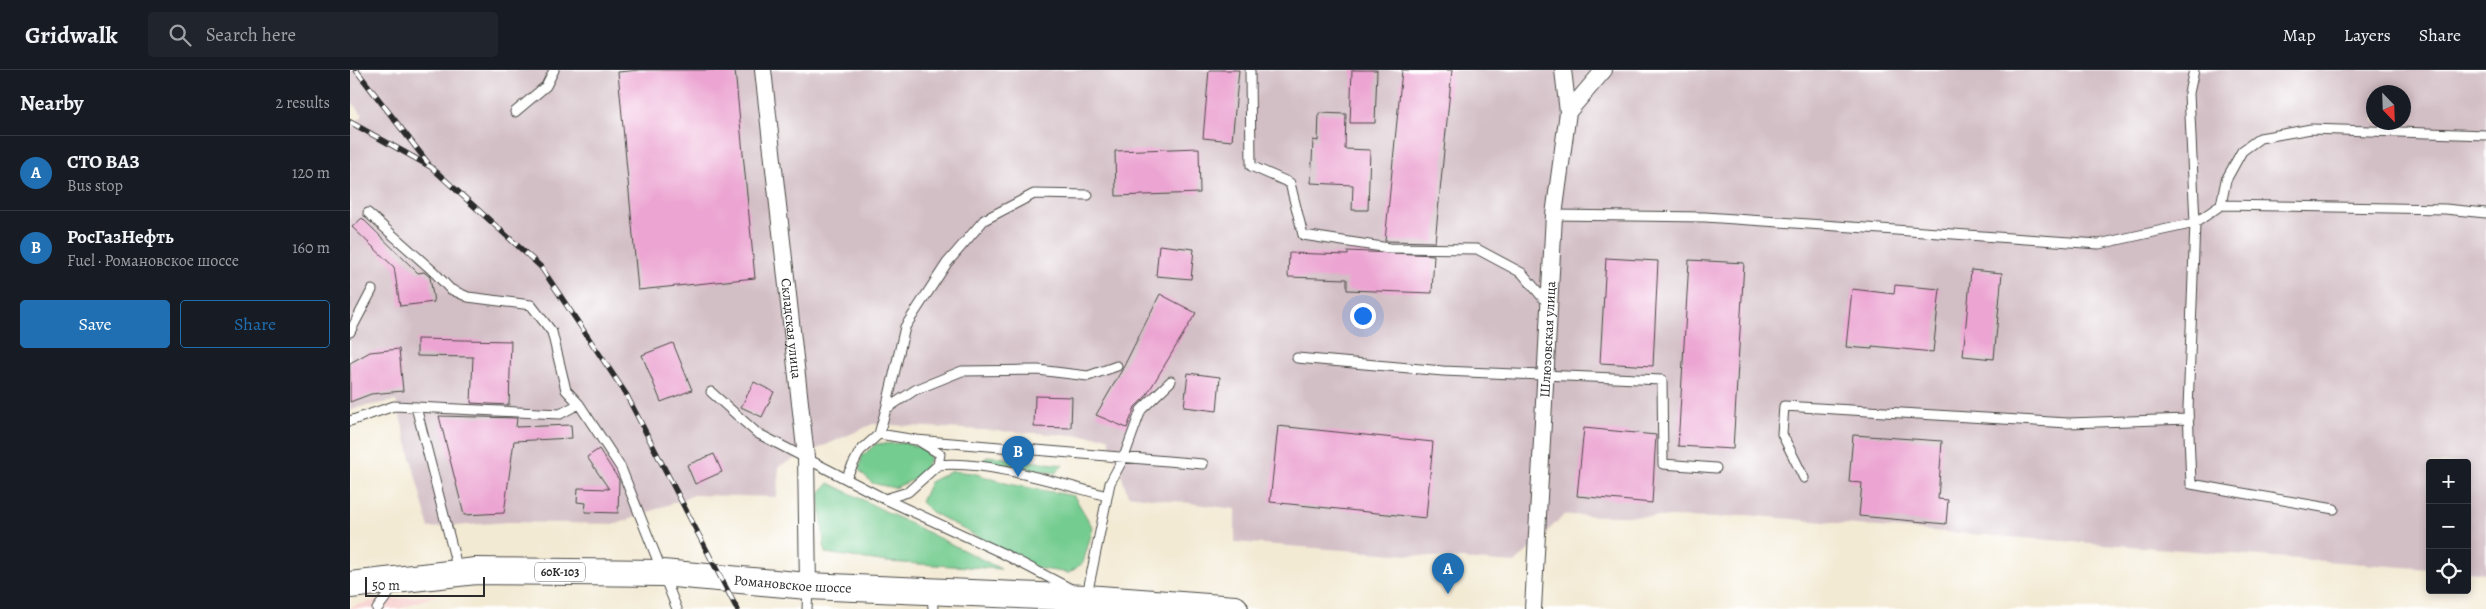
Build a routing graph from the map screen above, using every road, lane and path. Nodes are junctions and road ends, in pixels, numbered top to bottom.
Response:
1 (554, 70) edge
2 (763, 70) edge
3 (1250, 70) edge
4 (1563, 70) edge
5 (1604, 70) edge
6 (2194, 70) edge
7 (515, 112) dead end
8 (1568, 112) junction
9 (2486, 135) edge
10 (1088, 195) dead end
11 (2221, 205) junction
12 (368, 213) dead end
13 (2486, 213) edge
14 (1554, 214) junction
15 (2194, 223) junction
16 (372, 290) dead end
17 (1549, 305) junction
18 (350, 332) edge
19 (1297, 358) dead end
20 (1117, 366) dead end
21 (1545, 374) junction
22 (1170, 382) dead end
23 (711, 392) dead end
24 (579, 404) junction
25 (416, 407) junction
26 (886, 409) junction
27 (2189, 419) junction
28 (350, 421) edge
29 (879, 434) junction
30 (916, 440) junction
31 (806, 457) junction
32 (1124, 457) junction
33 (1203, 464) dead end
34 (938, 465) junction
35 (1716, 468) dead end
36 (846, 478) junction
37 (1804, 478) dead end
38 (1107, 496) junction
39 (885, 498) junction
40 (2334, 508) dead end
41 (459, 572) junction
42 (662, 573) junction
43 (401, 578) junction
44 (354, 583) edge
45 (807, 598) edge
46 (1086, 598) junction
47 (933, 601) edge
48 (377, 609) edge
49 (677, 609) edge
50 (1235, 609) edge
51 (1533, 609) edge

1 - 7 lane
2 - 31 street, Складская улица
3 - 17 lane
4 - 8 street, Шлюзовская улица
5 - 8 street
6 - 15 lane
8 - 14 street, Шлюзовская улица
9 - 11 lane
10 - 26 lane
11 - 13 lane
11 - 15 lane
12 - 24 lane
14 - 15 lane
14 - 17 street, Шлюзовская улица
15 - 27 lane
16 - 18 lane
17 - 21 street, Шлюзовская улица
19 - 21 lane
20 - 26 lane
21 - 35 lane
21 - 51 street, Шлюзовская улица
22 - 32 lane
23 - 31 lane
24 - 25 lane
24 - 42 lane
25 - 28 lane
25 - 41 lane
26 - 29 lane
27 - 37 lane
27 - 40 lane
29 - 30 lane
29 - 36 lane
30 - 32 lane
30 - 34 lane
31 - 36 lane
31 - 45 street, Складская улица
32 - 33 lane
32 - 38 lane
34 - 38 lane
34 - 39 lane
36 - 39 lane
38 - 46 lane
39 - 46 lane
41 - 42 main road, Романовское шоссе / 60К-103
41 - 43 main road, Романовское шоссе / 60К-103
42 - 45 main road, Романовское шоссе / 60К-103
42 - 49 lane
43 - 44 main road, Романовское шоссе / 60К-103
43 - 48 lane
45 - 47 main road, Романовское шоссе / 60К-103
46 - 47 main road, Романовское шоссе / 60К-103
46 - 50 main road, Романовское шоссе / 60К-103

